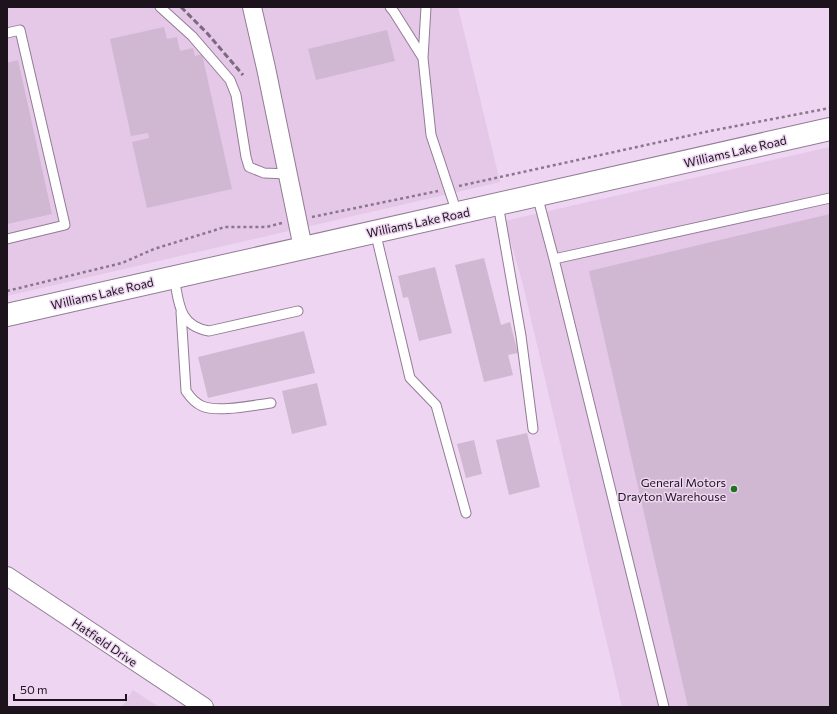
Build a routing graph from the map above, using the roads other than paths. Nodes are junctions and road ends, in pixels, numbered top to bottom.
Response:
1 (160, 7) edge
2 (252, 7) edge
3 (390, 7) edge
4 (426, 7) edge
5 (7, 33) edge
6 (424, 58) junction
7 (830, 129) edge
8 (288, 174) junction
9 (537, 196) junction
10 (830, 198) edge
11 (498, 204) junction
12 (457, 213) junction
13 (375, 231) junction
14 (7, 239) edge
15 (303, 248) junction
16 (554, 259) junction
17 (174, 277) junction
18 (298, 311) dead end
19 (181, 312) junction
20 (7, 315) edge
21 (272, 403) dead end
22 (533, 429) dead end
23 (466, 513) dead end
24 (7, 576) edge
25 (204, 707) edge
26 (664, 707) edge

1 - 8 lane
2 - 8 street
3 - 6 lane
4 - 6 lane
5 - 14 lane
6 - 12 lane
7 - 9 main road, Williams Lake Road
8 - 15 street
9 - 11 main road, Williams Lake Road
9 - 16 lane
10 - 16 lane
11 - 12 main road, Williams Lake Road
11 - 22 lane
12 - 13 main road, Williams Lake Road
13 - 15 main road, Williams Lake Road
13 - 23 lane
15 - 17 main road, Williams Lake Road
16 - 26 lane
17 - 19 lane
17 - 20 main road, Williams Lake Road
18 - 19 lane
19 - 21 lane
24 - 25 street, Hatfield Drive

